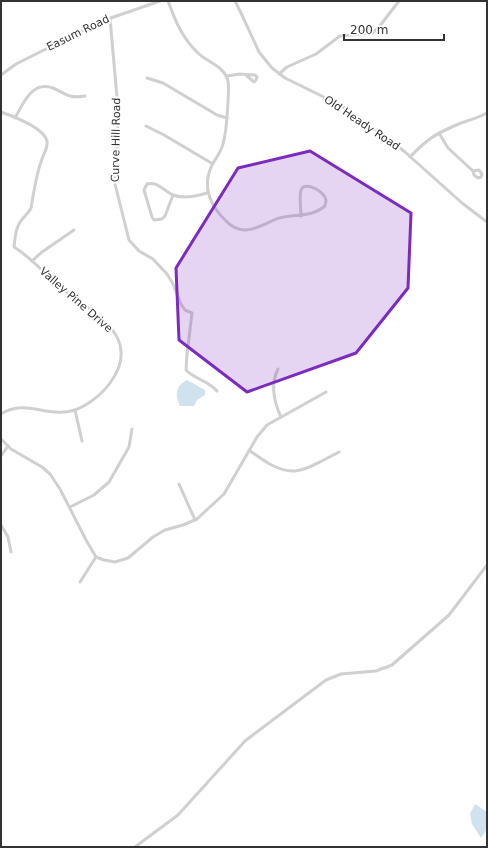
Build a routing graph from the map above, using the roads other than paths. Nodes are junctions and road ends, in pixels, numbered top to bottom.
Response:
1 (160, 1) edge
2 (168, 1) edge
3 (234, 1) edge
4 (399, 1) edge
5 (110, 18) junction
6 (279, 74) junction
7 (1, 75) edge
8 (246, 75) dead end
9 (227, 76) junction
10 (147, 78) dead end
11 (85, 96) dead end
12 (1, 112) edge
13 (487, 113) edge
14 (15, 118) junction
15 (227, 118) junction
16 (146, 126) dead end
17 (439, 133) junction
18 (410, 157) junction
19 (213, 164) junction
20 (473, 171) dead end
21 (207, 193) junction
22 (173, 195) junction
23 (301, 216) junction
24 (487, 222) edge
25 (74, 230) dead end
26 (32, 261) junction
27 (278, 370) dead end
28 (217, 391) dead end
29 (326, 392) dead end
30 (75, 410) junction
31 (1, 414) edge
32 (282, 417) junction
33 (132, 429) dead end
34 (1, 439) edge
35 (82, 441) dead end
36 (8, 446) junction
37 (249, 450) junction
38 (339, 452) dead end
39 (1, 456) edge
40 (179, 484) dead end
41 (70, 507) junction
42 (195, 520) junction
43 (1, 525) edge
44 (11, 552) dead end
45 (96, 557) junction
46 (487, 565) edge
47 (80, 582) dead end
48 (135, 847) edge

1 - 5 street, Easum Road
2 - 9 street
3 - 6 street, Old Heady Road
4 - 6 street
5 - 7 street, Easum Road
5 - 28 street, Curve Hill Road
6 - 18 street, Old Heady Road
8 - 9 street
9 - 15 street
10 - 15 street
11 - 14 street
12 - 14 street
13 - 17 street
14 - 26 street, Valley Pine Drive
15 - 19 street
16 - 19 street
17 - 18 street
17 - 20 street
18 - 24 street, Old Heady Road
19 - 21 street
21 - 22 street
21 - 23 street
22 - 22 street
23 - 23 street
25 - 26 street
26 - 30 street, Valley Pine Drive
27 - 32 street
29 - 32 street
30 - 31 street, Valley Pine Drive
30 - 35 street
32 - 37 street
33 - 41 street
34 - 36 street
36 - 39 street
36 - 41 street
37 - 38 street
37 - 42 street
40 - 42 street
41 - 45 street
42 - 45 street
43 - 44 street
45 - 47 street
46 - 48 street

